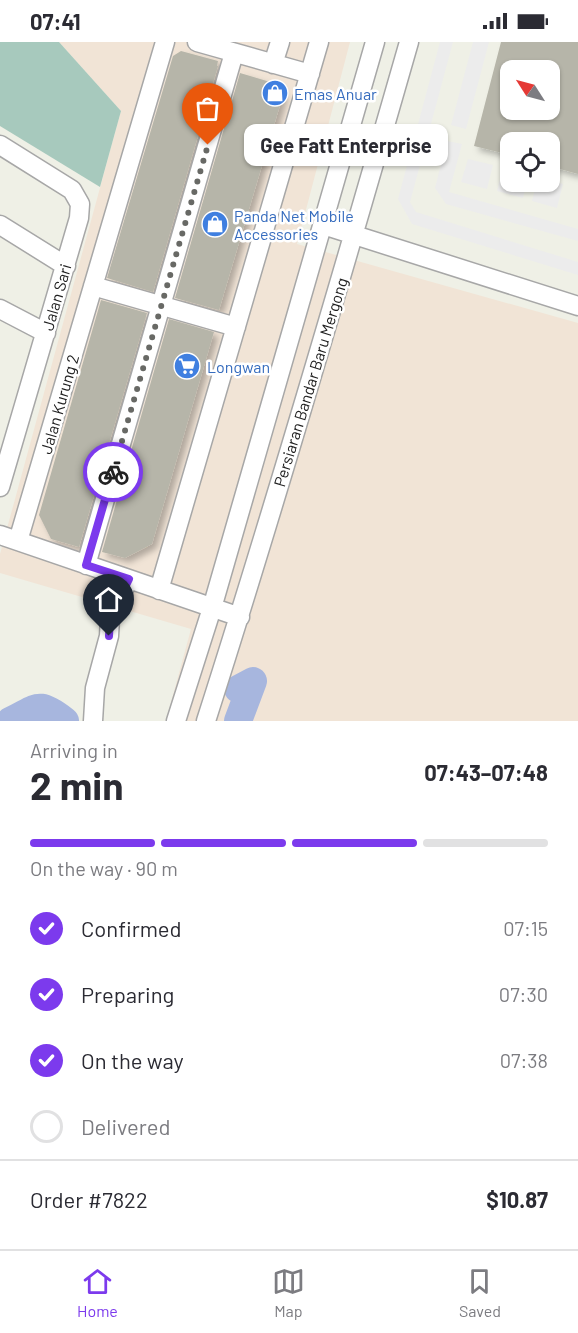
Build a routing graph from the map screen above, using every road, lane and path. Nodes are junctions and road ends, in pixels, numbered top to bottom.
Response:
1 (165, 42) edge
2 (197, 42) edge
3 (279, 42) edge
4 (319, 42) edge
5 (375, 42) edge
6 (409, 42) edge
7 (234, 53) junction
8 (273, 64) junction
9 (310, 74) junction
10 (0, 145) edge
11 (0, 225) edge
12 (323, 225) junction
13 (354, 235) junction
14 (66, 266) junction
15 (93, 286) junction
16 (161, 306) junction
17 (578, 306) edge
18 (0, 309) edge
19 (236, 327) junction
20 (46, 333) junction
21 (2, 476) edge
22 (0, 535) edge
23 (18, 542) junction
24 (86, 565) junction
25 (129, 579) junction
26 (159, 590) junction
27 (212, 608) junction
28 (240, 617) junction
29 (93, 721) edge
30 (176, 721) edge
31 (206, 721) edge

1 - 15 street, Jalan Kurung 2
2 - 7 street
3 - 8 street
4 - 9 street
5 - 12 street, Persiaran Bandar Baru Mergong
6 - 13 street, Persiaran Bandar Baru Mergong
7 - 8 street
7 - 16 street
8 - 9 street
9 - 19 street
10 - 14 street, Jalan Sari
11 - 14 street
12 - 13 street
12 - 27 street, Persiaran Bandar Baru Mergong
13 - 17 street
13 - 28 street, Persiaran Bandar Baru Mergong
14 - 20 street, Jalan Sari
15 - 16 street
15 - 23 street, Jalan Kurung 2
16 - 19 street
16 - 24 street
18 - 20 street
19 - 26 street
20 - 21 street, Jalan Sari
22 - 23 street
23 - 24 street
24 - 25 street
25 - 26 street
25 - 29 street
26 - 27 street
27 - 28 street
27 - 30 street, Persiaran Bandar Baru Mergong
28 - 31 street, Persiaran Bandar Baru Mergong

